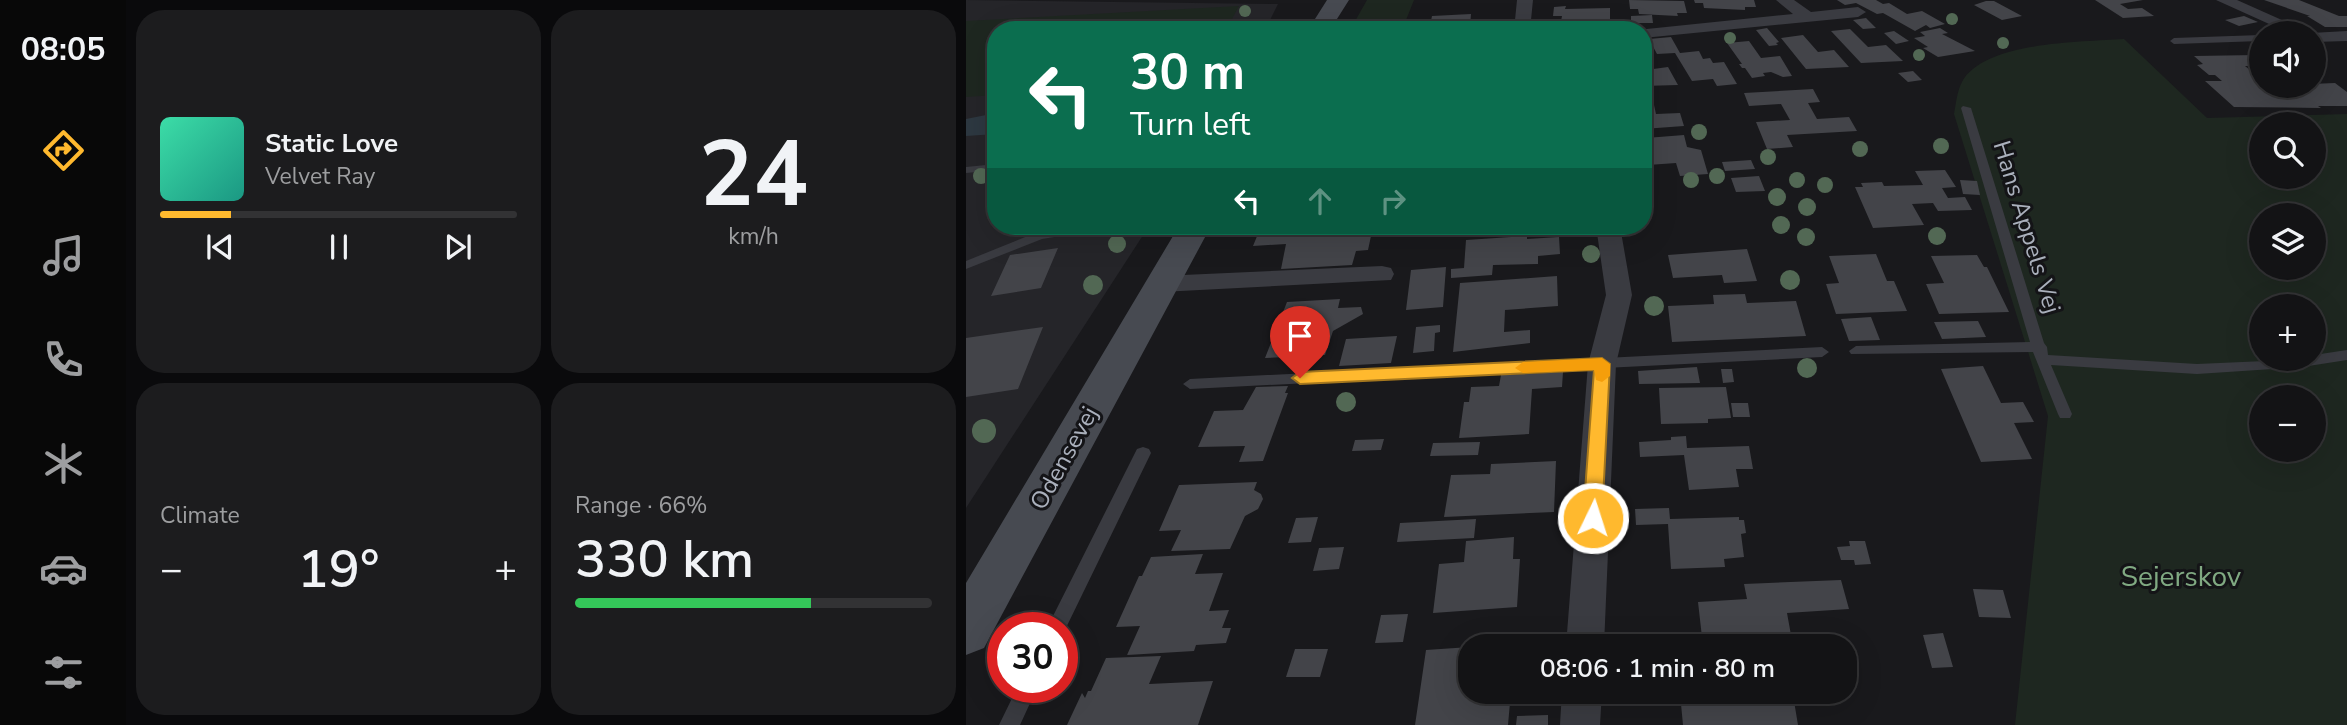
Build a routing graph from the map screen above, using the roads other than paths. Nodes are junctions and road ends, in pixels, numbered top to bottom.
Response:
1 (1525, 0) edge
2 (1784, 0) edge
3 (2224, 0) edge
4 (1858, 12) dead end
5 (1808, 17) junction
6 (1523, 21) edge
7 (2275, 21) edge
8 (1652, 32) edge
9 (2347, 36) edge
10 (2326, 37) edge
11 (2249, 38) edge
12 (2174, 41) dead end
13 (1966, 108) dead end
14 (987, 168) edge
15 (966, 170) edge
16 (1046, 235) edge
17 (1190, 235) edge
18 (1609, 235) edge
19 (966, 265) edge
20 (1382, 274) dead end
21 (1161, 284) junction
22 (1856, 351) dead end
23 (1822, 352) dead end
24 (2041, 353) junction
25 (2347, 355) edge
26 (1602, 364) junction
27 (1190, 383) dead end
28 (2065, 414) dead end
29 (1143, 453) dead end
30 (978, 589) edge
31 (1064, 612) edge
32 (966, 631) edge
33 (1586, 634) edge
34 (1020, 703) edge
35 (1581, 704) edge
36 (1009, 725) edge
37 (1580, 725) edge

1 - 6 street
2 - 5 street
3 - 7 street
4 - 5 street
5 - 8 street
9 - 10 street
11 - 12 lane
13 - 24 lane, Hans Appels Vej
14 - 15 lane
16 - 19 lane
17 - 21 main road, Odensevej
18 - 26 street
20 - 21 street
21 - 30 main road, Odensevej
22 - 24 lane
23 - 26 lane
24 - 25 lane
24 - 28 lane, Hans Appels Vej
26 - 27 lane
26 - 33 street
29 - 31 lane
30 - 32 main road, Odensevej
34 - 36 lane
35 - 37 street

